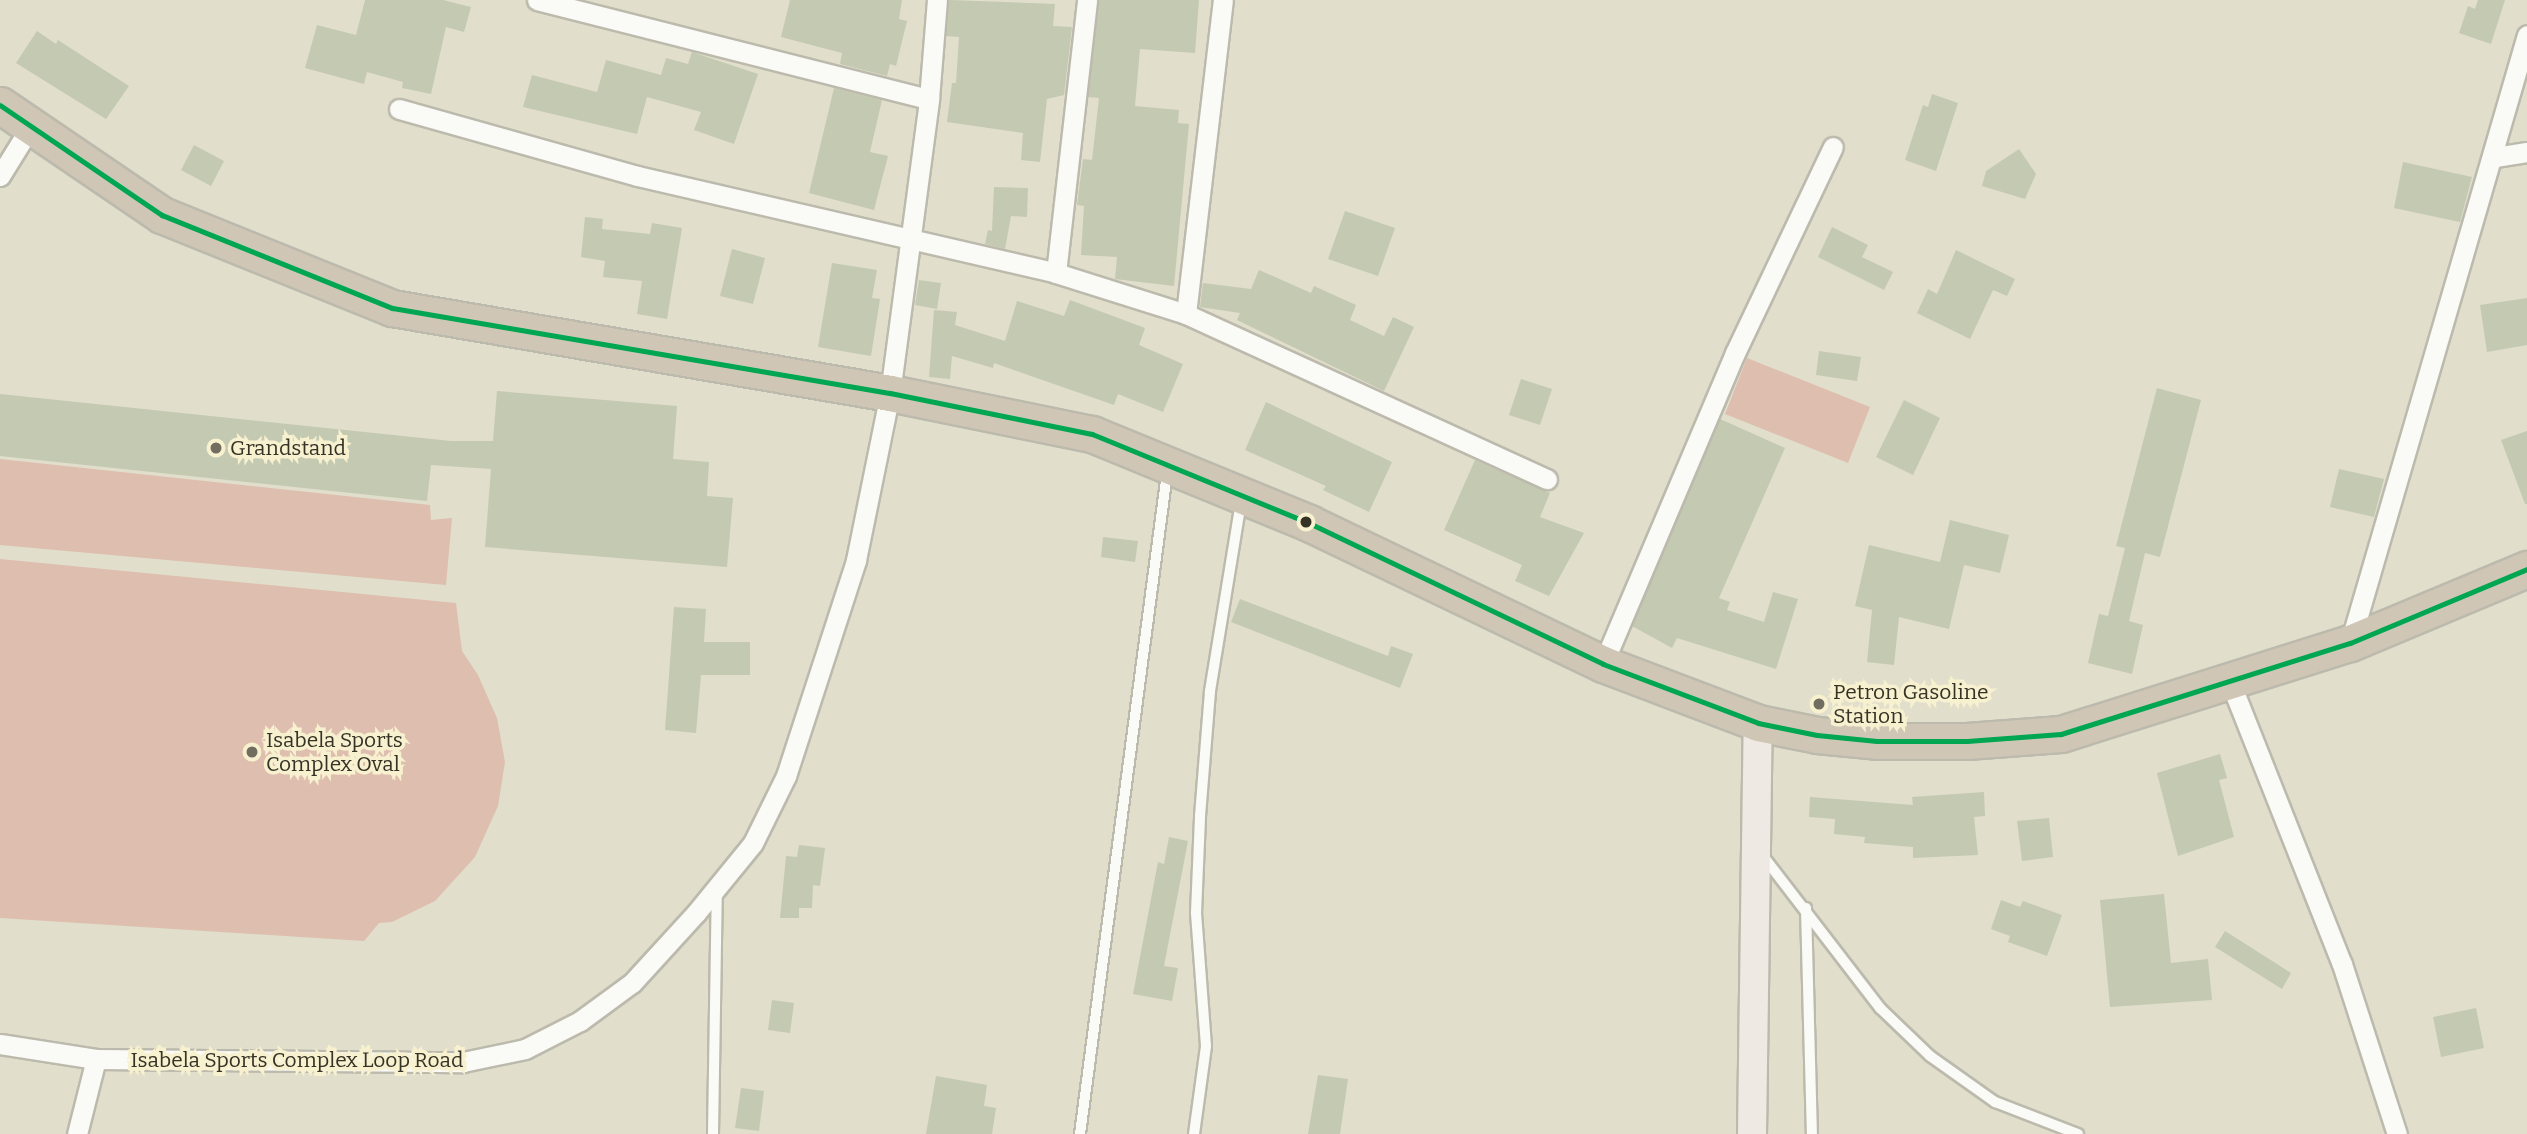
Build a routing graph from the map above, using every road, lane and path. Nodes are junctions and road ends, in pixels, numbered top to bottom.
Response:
1 (537, 0) edge
2 (937, 0) edge
3 (1087, 0) edge
4 (1223, 0) edge
5 (2527, 35) edge
6 (929, 99) junction
7 (0, 105) edge
8 (398, 108) dead end
9 (31, 127) junction
10 (1833, 146) dead end
11 (2527, 152) edge
12 (2495, 158) junction
13 (0, 176) edge
14 (911, 241) junction
15 (1056, 273) junction
16 (1186, 314) junction
17 (890, 393) junction
18 (1169, 462) junction
19 (1547, 479) dead end
20 (1242, 494) junction
21 (2527, 569) edge
22 (2350, 643) junction
23 (1603, 664) junction
24 (2231, 684) junction
25 (1758, 723) junction
26 (1756, 847) junction
27 (717, 887) junction
28 (1806, 908) junction
29 (0, 1044) edge
30 (96, 1059) junction
31 (77, 1134) edge
32 (713, 1134) edge
33 (1080, 1134) edge
34 (1194, 1134) edge
35 (1752, 1134) edge
36 (1812, 1134) edge
37 (2078, 1134) edge
38 (2397, 1134) edge

1 - 6 street
2 - 6 street, Isabela Sports Complex Loop Road
3 - 15 street
4 - 16 street
5 - 12 street
6 - 14 street, Isabela Sports Complex Loop Road
7 - 9 highway
8 - 14 street
9 - 13 street
9 - 17 highway
10 - 23 street
11 - 12 street
12 - 22 street
14 - 15 street
14 - 17 street, Isabela Sports Complex Loop Road
15 - 16 street
16 - 19 street
17 - 18 highway
17 - 27 street, Isabela Sports Complex Loop Road
18 - 20 highway
18 - 33 lane
20 - 23 highway
20 - 34 lane
21 - 22 highway
22 - 24 highway
23 - 25 highway
24 - 25 highway
24 - 38 street
25 - 26 street
26 - 28 lane
26 - 35 street
27 - 30 street, Isabela Sports Complex Loop Road
27 - 32 lane
28 - 36 lane
28 - 37 lane
29 - 30 street, Isabela Sports Complex Loop Road
30 - 31 street

